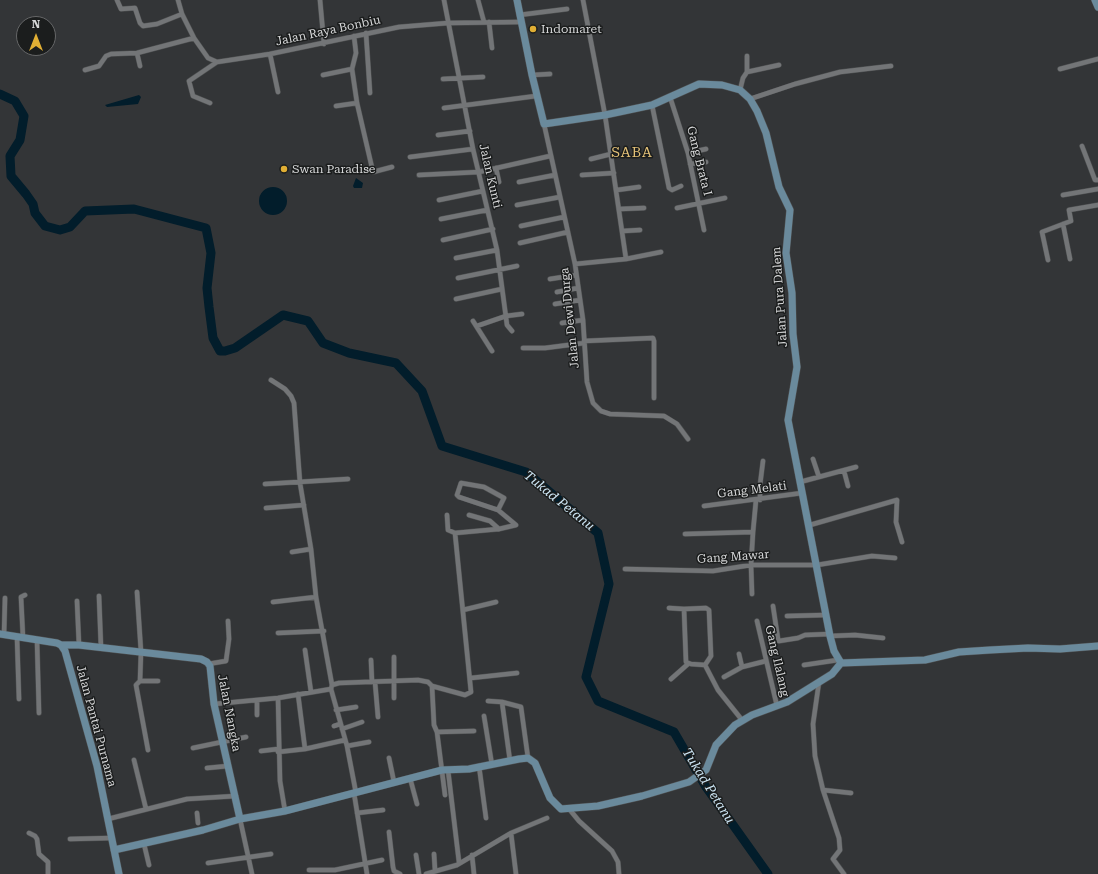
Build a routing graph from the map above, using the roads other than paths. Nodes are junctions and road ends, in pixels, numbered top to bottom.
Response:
1 (117, 0) edge
2 (178, 0) edge
3 (320, 0) edge
4 (444, 0) edge
5 (478, 0) edge
6 (517, 0) edge
7 (583, 0) edge
8 (1096, 0) edge
9 (1098, 7) edge
10 (567, 9) dead end
11 (182, 14) junction
12 (520, 19) junction
13 (484, 22) junction
14 (489, 22) junction
15 (448, 23) junction
16 (366, 33) junction
17 (354, 36) junction
18 (194, 38) junction
19 (324, 44) junction
20 (492, 48) dead end
21 (137, 53) junction
22 (270, 54) junction
23 (747, 56) dead end
24 (1098, 59) edge
25 (217, 62) junction
26 (778, 65) dead end
27 (140, 66) dead end
28 (892, 66) dead end
29 (352, 69) junction
30 (1060, 69) dead end
31 (85, 70) dead end
32 (748, 72) junction
33 (550, 74) dead end
34 (322, 75) dead end
35 (532, 75) junction
36 (483, 77) dead end
37 (460, 78) junction
38 (443, 79) dead end
39 (740, 90) junction
40 (278, 92) dead end
41 (370, 93) dead end
42 (536, 96) junction
43 (670, 97) junction
44 (750, 99) junction
45 (210, 103) dead end
46 (357, 103) junction
47 (464, 105) junction
48 (652, 105) junction
49 (336, 106) dead end
50 (444, 108) dead end
51 (605, 115) junction
52 (544, 124) junction
53 (470, 131) junction
54 (438, 135) dead end
55 (1082, 146) dead end
56 (473, 149) junction
57 (706, 149) dead end
58 (688, 153) junction
59 (611, 154) junction
60 (550, 156) junction
61 (410, 157) dead end
62 (591, 159) dead end
63 (706, 162) dead end
64 (690, 164) junction
65 (392, 167) dead end
66 (496, 168) junction
67 (479, 172) junction
68 (614, 173) junction
69 (419, 174) dead end
70 (555, 175) junction
71 (582, 175) dead end
72 (1098, 180) edge
73 (499, 182) dead end
74 (519, 182) dead end
75 (681, 186) dead end
76 (639, 187) dead end
77 (617, 190) junction
78 (1098, 190) edge
79 (483, 191) junction
80 (1063, 195) dead end
81 (560, 197) junction
82 (725, 198) dead end
83 (439, 200) dead end
84 (699, 202) junction
85 (517, 205) dead end
86 (1098, 205) edge
87 (644, 208) dead end
88 (677, 208) dead end
89 (620, 209) junction
90 (487, 210) junction
91 (564, 216) junction
92 (441, 219) dead end
93 (1063, 224) junction
94 (521, 226) dead end
95 (492, 230) junction
96 (640, 230) dead end
97 (704, 230) dead end
98 (623, 231) junction
99 (568, 232) junction
100 (443, 240) dead end
101 (520, 243) dead end
102 (497, 250) junction
103 (661, 252) dead end
104 (456, 258) dead end
105 (626, 259) junction
106 (1070, 259) dead end
107 (1048, 260) dead end
108 (575, 264) junction
109 (517, 266) dead end
110 (500, 268) junction
111 (576, 275) junction
112 (458, 278) dead end
113 (550, 279) dead end
114 (578, 288) junction
115 (502, 289) junction
116 (557, 292) dead end
117 (456, 299) dead end
118 (580, 300) junction
119 (555, 304) dead end
120 (522, 314) dead end
121 (506, 316) junction
122 (583, 320) junction
123 (474, 321) dead end
124 (562, 323) dead end
125 (477, 326) junction
126 (512, 331) dead end
127 (584, 342) junction
128 (524, 348) dead end
129 (492, 351) dead end
130 (271, 380) dead end
131 (654, 398) dead end
132 (688, 439) dead end
133 (812, 459) dead end
134 (763, 461) dead end
135 (856, 467) dead end
136 (844, 471) junction
137 (820, 477) junction
138 (348, 479) dead end
139 (800, 482) junction
140 (300, 483) junction
141 (265, 484) dead end
142 (848, 486) dead end
143 (802, 493) junction
144 (758, 500) junction
145 (304, 504) junction
146 (704, 506) dead end
147 (266, 508) dead end
148 (498, 510) junction
149 (447, 515) dead end
150 (469, 515) dead end
151 (810, 525) junction
152 (499, 530) junction
153 (752, 532) junction
154 (455, 533) junction
155 (685, 534) dead end
156 (902, 542) dead end
157 (311, 549) junction
158 (292, 552) dead end
159 (895, 558) dead end
160 (751, 565) junction
161 (817, 565) junction
162 (626, 569) dead end
163 (137, 592) dead end
164 (752, 594) dead end
165 (25, 595) dead end
166 (99, 596) dead end
167 (316, 597) junction
168 (5, 598) dead end
169 (77, 601) dead end
170 (273, 602) dead end
171 (496, 602) dead end
172 (773, 606) dead end
173 (669, 608) dead end
174 (684, 609) junction
175 (463, 610) junction
176 (826, 615) junction
177 (787, 616) dead end
178 (228, 621) dead end
179 (757, 621) dead end
180 (324, 631) junction
181 (278, 633) dead end
182 (2, 635) edge
183 (830, 635) junction
184 (20, 637) junction
185 (883, 638) dead end
186 (37, 640) junction
187 (61, 645) junction
188 (80, 645) junction
189 (1098, 646) edge
190 (101, 648) junction
191 (305, 650) dead end
192 (141, 652) junction
193 (739, 654) dead end
194 (394, 657) dead end
195 (371, 660) dead end
196 (766, 661) junction
197 (839, 662) junction
198 (208, 664) junction
199 (688, 664) junction
200 (705, 665) junction
201 (804, 665) dead end
202 (742, 667) junction
203 (517, 673) dead end
204 (724, 677) dead end
205 (471, 678) junction
206 (671, 679) dead end
207 (158, 680) dead end
208 (394, 680) junction
209 (140, 681) junction
210 (374, 682) junction
211 (819, 682) junction
212 (432, 686) junction
213 (332, 687) junction
214 (311, 692) junction
215 (298, 694) junction
216 (278, 698) junction
217 (394, 698) dead end
218 (19, 699) dead end
219 (257, 700) junction
220 (488, 701) dead end
221 (502, 702) junction
222 (214, 704) junction
223 (778, 706) junction
224 (356, 707) dead end
225 (336, 710) junction
226 (39, 713) dead end
227 (257, 715) dead end
228 (484, 716) dead end
229 (378, 717) dead end
230 (742, 720) junction
231 (362, 722) dead end
232 (334, 726) dead end
233 (341, 726) junction
234 (474, 731) dead end
235 (437, 732) junction
236 (246, 737) dead end
237 (345, 740) junction
238 (369, 742) dead end
239 (223, 743) junction
240 (346, 746) junction
241 (193, 748) dead end
242 (305, 749) junction
243 (148, 750) dead end
244 (261, 751) dead end
245 (278, 751) junction
246 (389, 758) dead end
247 (528, 758) junction
248 (134, 760) dead end
249 (510, 761) junction
250 (492, 765) junction
251 (228, 766) junction
252 (479, 766) junction
253 (207, 768) dead end
254 (445, 770) junction
255 (410, 778) junction
256 (394, 782) junction
257 (822, 790) junction
258 (355, 793) junction
259 (851, 793) dead end
260 (446, 795) dead end
261 (236, 796) junction
262 (417, 804) dead end
263 (146, 809) junction
264 (382, 810) dead end
265 (570, 810) junction
266 (285, 811) junction
267 (197, 813) dead end
268 (357, 813) junction
269 (486, 818) dead end
270 (547, 818) dead end
271 (108, 819) junction
272 (240, 819) junction
273 (198, 823) dead end
274 (389, 832) dead end
275 (511, 833) junction
276 (29, 834) dead end
277 (112, 838) junction
278 (70, 839) dead end
279 (144, 844) junction
280 (114, 850) junction
281 (271, 854) dead end
282 (434, 854) dead end
283 (416, 855) dead end
284 (472, 855) junction
285 (248, 857) junction
286 (382, 860) dead end
287 (459, 862) junction
288 (208, 863) dead end
289 (365, 864) junction
290 (149, 865) dead end
291 (309, 870) dead end
292 (435, 870) junction
293 (48, 874) edge
294 (119, 874) edge
295 (252, 874) edge
296 (367, 874) edge
297 (400, 874) edge
298 (419, 874) edge
299 (426, 874) edge
300 (474, 874) edge
301 (516, 874) edge
302 (619, 874) edge
303 (844, 874) edge

1 - 11 street
2 - 11 street
3 - 19 street
4 - 15 street, Jalan Kunti
5 - 13 street
6 - 12 street
7 - 51 street
8 - 9 street
10 - 12 street, Jalan Raya Bonbiu
11 - 18 street
12 - 14 street, Jalan Raya Bonbiu
12 - 35 street
13 - 14 street, Jalan Raya Bonbiu
13 - 15 street, Jalan Raya Bonbiu
14 - 20 street
15 - 16 street, Jalan Raya Bonbiu
15 - 37 street, Jalan Kunti
16 - 17 street, Jalan Raya Bonbiu
16 - 41 street
17 - 19 street, Jalan Raya Bonbiu
17 - 29 street
18 - 21 street
18 - 25 street
19 - 22 street, Jalan Raya Bonbiu
21 - 27 street
21 - 31 street
22 - 25 street, Jalan Raya Bonbiu
22 - 40 street
23 - 32 street
24 - 30 street
25 - 45 street
26 - 32 street
28 - 44 street
29 - 34 street
29 - 46 street
32 - 39 street
33 - 35 street
35 - 42 street
36 - 37 street
37 - 38 street
37 - 47 street, Jalan Kunti
39 - 43 street, Jalan Pura Dalem
39 - 44 street, Jalan Pura Dalem
42 - 47 street
42 - 52 street
43 - 48 street, Jalan Pura Dalem
43 - 58 street, Gang Brata I
44 - 139 street, Jalan Pura Dalem
46 - 49 street
46 - 65 street
47 - 50 street
47 - 53 street, Jalan Kunti
48 - 51 street, Jalan Pura Dalem
48 - 75 street
51 - 52 street, Jalan Pura Dalem
51 - 59 street
52 - 60 street, Jalan Dewi Durga
53 - 54 street
53 - 56 street, Jalan Kunti
55 - 72 street
56 - 61 street
56 - 67 street, Jalan Kunti
57 - 58 street
58 - 64 street, Gang Brata I
59 - 62 street
59 - 68 street
60 - 66 street
60 - 70 street, Jalan Dewi Durga
63 - 64 street
64 - 84 street, Gang Brata I
66 - 67 street
66 - 73 street
67 - 69 street
67 - 79 street, Jalan Kunti
68 - 71 street
68 - 77 street
70 - 74 street
70 - 81 street, Jalan Dewi Durga
76 - 77 street
77 - 89 street
78 - 80 street
79 - 83 street
79 - 90 street, Jalan Kunti
81 - 85 street
81 - 91 street, Jalan Dewi Durga
82 - 84 street
84 - 88 street
84 - 97 street, Gang Brata I
86 - 93 street
87 - 89 street
89 - 98 street
90 - 92 street
90 - 95 street, Jalan Kunti
91 - 94 street
91 - 99 street, Jalan Dewi Durga
93 - 106 street
93 - 107 street
95 - 100 street
95 - 102 street, Jalan Kunti
96 - 98 street
98 - 105 street
99 - 101 street
99 - 108 street, Jalan Dewi Durga
102 - 104 street
102 - 110 street, Jalan Kunti
103 - 105 street
105 - 108 street
108 - 111 street, Jalan Dewi Durga
109 - 110 street
110 - 112 street
110 - 115 street, Jalan Kunti
111 - 113 street
111 - 114 street, Jalan Dewi Durga
114 - 116 street
114 - 118 street, Jalan Dewi Durga
115 - 117 street
115 - 121 street, Jalan Kunti
118 - 119 street
118 - 122 street, Jalan Dewi Durga
120 - 121 street
121 - 125 street
121 - 126 street, Jalan Kunti
122 - 124 street
122 - 127 street, Jalan Dewi Durga
123 - 125 street
125 - 129 street
127 - 128 street
127 - 131 street
127 - 132 street, Jalan Dewi Durga
130 - 140 street
133 - 137 street
134 - 144 street
135 - 136 street
136 - 137 street
136 - 142 street
137 - 139 street
138 - 140 street
139 - 143 street, Jalan Pura Dalem
140 - 141 street
140 - 145 street
143 - 144 street, Gang Melati
143 - 151 street, Jalan Pura Dalem
144 - 146 street, Gang Melati
144 - 153 street
145 - 147 street
145 - 157 street
148 - 148 street
148 - 152 street
149 - 154 street
150 - 152 street
151 - 156 street
151 - 161 street, Jalan Pura Dalem
152 - 154 street
153 - 155 street
153 - 160 street
154 - 175 street
157 - 158 street
157 - 167 street
159 - 161 street, Gang Mawar
160 - 161 street, Gang Mawar
160 - 162 street, Gang Mawar
160 - 164 street
161 - 176 street, Jalan Pura Dalem
163 - 192 street
165 - 184 street
166 - 190 street
167 - 170 street
167 - 180 street
168 - 182 street
169 - 188 street
171 - 175 street
172 - 183 street
173 - 174 street
174 - 199 street
174 - 200 street
175 - 205 street
176 - 177 street
176 - 183 street, Jalan Pura Dalem
178 - 198 street
179 - 196 street, Gang Ilalang
180 - 181 street
180 - 213 street
182 - 184 street
183 - 185 street
183 - 197 street, Jalan Pura Dalem
184 - 186 street
184 - 218 street
186 - 187 street
186 - 226 street
187 - 188 street, Jalan Nangka
187 - 271 street, Jalan Pantai Purnama
188 - 190 street, Jalan Nangka
189 - 197 street
190 - 192 street, Jalan Nangka
191 - 214 street
192 - 198 street, Jalan Nangka
192 - 209 street
193 - 202 street
194 - 208 street
195 - 210 street
196 - 202 street
196 - 223 street, Gang Ilalang
197 - 201 street
197 - 211 street
198 - 222 street, Jalan Nangka
199 - 200 street
199 - 206 street
200 - 230 street
202 - 204 street
203 - 205 street
205 - 212 street
207 - 209 street
208 - 210 street
208 - 212 street
208 - 217 street
209 - 243 street
210 - 213 street
210 - 229 street
211 - 223 street
211 - 257 street
212 - 235 street
213 - 214 street
213 - 225 street
214 - 215 street
215 - 216 street
215 - 242 street
216 - 219 street
216 - 245 street
219 - 222 street
219 - 227 street
220 - 221 street
221 - 247 street
221 - 249 street
222 - 239 street, Jalan Nangka
223 - 230 street
224 - 225 street
225 - 233 street
228 - 250 street
230 - 265 street
231 - 233 street
232 - 233 street
233 - 237 street
234 - 235 street
235 - 254 street
236 - 239 street
237 - 240 street
237 - 242 street
238 - 240 street
239 - 241 street
239 - 251 street, Jalan Nangka
240 - 258 street
242 - 245 street
244 - 245 street
245 - 266 street
246 - 256 street
247 - 249 street
247 - 265 street
248 - 263 street
249 - 250 street
250 - 252 street
251 - 253 street
251 - 261 street, Jalan Nangka
252 - 254 street
252 - 269 street
254 - 255 street
254 - 260 street
254 - 287 street
255 - 256 street
255 - 262 street
256 - 258 street
257 - 259 street
257 - 303 street
258 - 266 street
258 - 268 street
261 - 263 street
261 - 272 street, Jalan Nangka
263 - 271 street
264 - 268 street
265 - 302 street
266 - 272 street
267 - 273 street
268 - 289 street
270 - 275 street
271 - 277 street, Jalan Pantai Purnama
272 - 279 street
272 - 285 street
274 - 297 street
275 - 284 street
275 - 301 street
276 - 293 street
277 - 278 street
277 - 280 street, Jalan Pantai Purnama
279 - 280 street
279 - 290 street
280 - 294 street, Jalan Pantai Purnama
281 - 285 street
282 - 292 street
283 - 298 street
284 - 287 street
284 - 300 street
285 - 288 street
285 - 295 street
286 - 289 street
287 - 292 street
289 - 291 street
289 - 296 street
292 - 299 street

